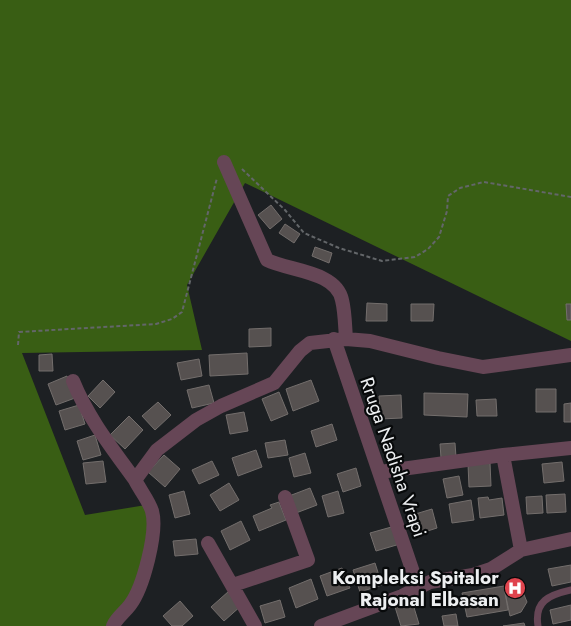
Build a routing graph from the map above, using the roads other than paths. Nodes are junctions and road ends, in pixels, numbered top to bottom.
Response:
1 (224, 162) road end
2 (340, 339) junction
3 (571, 355) edge
4 (73, 381) dead end
5 (571, 448) edge
6 (503, 455) junction
7 (380, 472) junction
8 (135, 480) junction
9 (285, 497) dead end
10 (571, 539) edge
11 (208, 544) dead end
12 (521, 550) junction
13 (233, 585) junction
14 (418, 587) junction
15 (571, 590) edge
16 (112, 626) edge
17 (255, 626) edge
18 (321, 626) edge
19 (538, 626) edge

1 - 2 street, Rruga Nadisha Vrapi
2 - 3 street
2 - 7 street, Rruga Nadisha Vrapi
2 - 8 street
4 - 8 street
5 - 6 street
6 - 7 street
6 - 12 street
7 - 14 street, Rruga Nadisha Vrapi
8 - 16 street
9 - 13 street
10 - 12 street
11 - 13 street
12 - 14 street
13 - 17 street
14 - 18 street
15 - 19 lane

